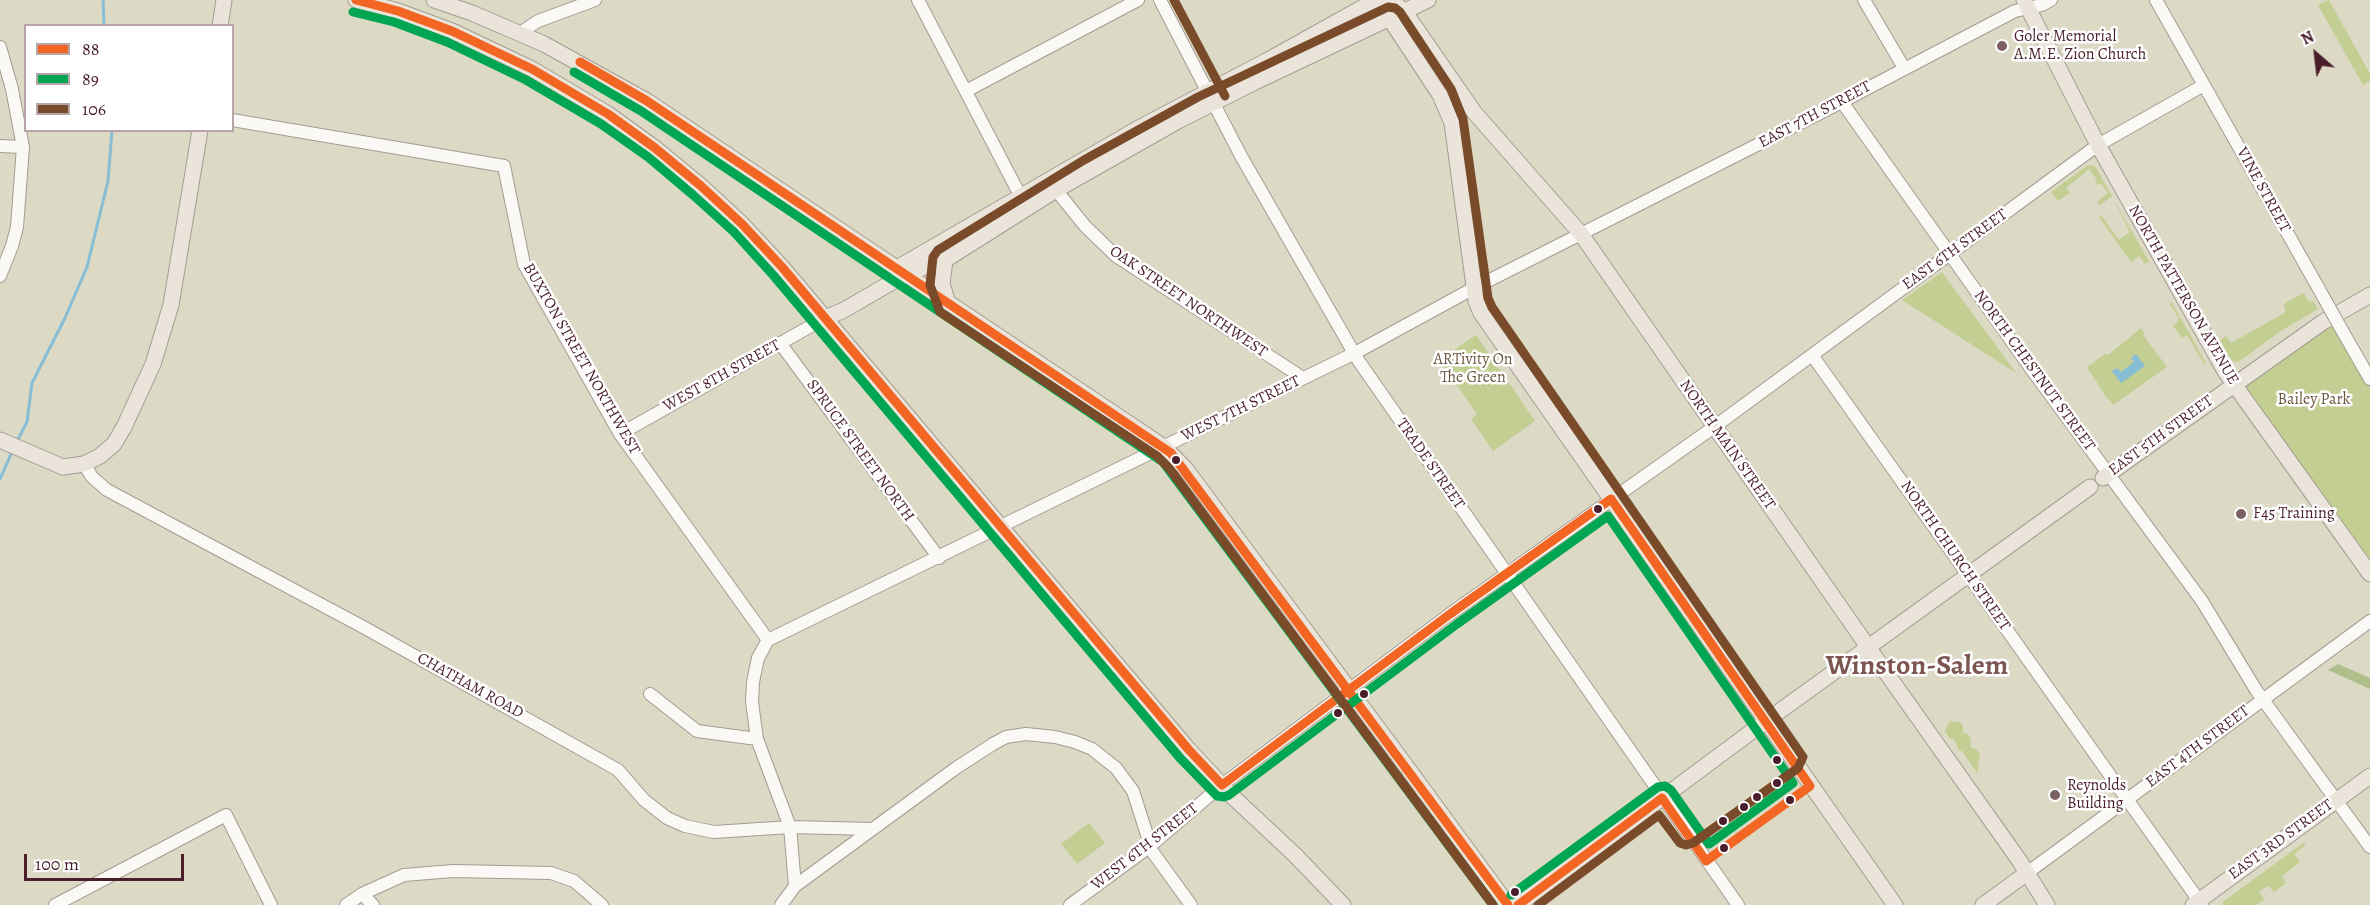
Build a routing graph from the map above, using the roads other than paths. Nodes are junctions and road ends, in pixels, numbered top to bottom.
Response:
1 (224, 0) edge
2 (356, 0) edge
3 (434, 0) edge
4 (595, 0) edge
5 (918, 0) edge
6 (1137, 0) edge
7 (1160, 0) edge
8 (1376, 0) edge
9 (1385, 0) edge
10 (1390, 0) edge
11 (1428, 0) edge
12 (1864, 0) edge
13 (2051, 0) edge
14 (2156, 0) edge
15 (2026, 4) edge
16 (1404, 11) junction
17 (1390, 19) junction
18 (220, 24) edge
19 (520, 33) junction
20 (0, 47) edge
21 (1904, 68) junction
22 (2204, 85) junction
23 (966, 92) junction
24 (1212, 97) junction
25 (1842, 102) junction
26 (234, 120) edge
27 (1484, 125) junction
28 (200, 132) edge
29 (1456, 142) junction
30 (2098, 145) junction
31 (0, 146) edge
32 (23, 147) junction
33 (1056, 190) junction
34 (1022, 197) junction
35 (1581, 234) junction
36 (1949, 254) junction
37 (945, 260) junction
38 (901, 271) junction
39 (0, 276) edge
40 (1474, 288) junction
41 (2370, 295) edge
42 (948, 303) junction
43 (825, 318) junction
44 (780, 343) junction
45 (1355, 352) junction
46 (1812, 355) junction
47 (1303, 378) junction
48 (2370, 379) edge
49 (2233, 384) junction
50 (1714, 427) junction
51 (620, 434) junction
52 (4, 441) edge
53 (1164, 447) junction
54 (84, 464) junction
55 (2100, 479) junction
56 (1611, 499) junction
57 (1001, 527) junction
58 (939, 558) junction
59 (1506, 573) junction
60 (1968, 574) junction
61 (2370, 574) edge
62 (2370, 621) edge
63 (768, 640) junction
64 (1868, 647) junction
65 (1348, 691) junction
66 (650, 694) dead end
67 (2262, 699) junction
68 (1765, 722) junction
69 (757, 739) junction
70 (2370, 776) edge
71 (1222, 786) junction
72 (1662, 798) junction
73 (2127, 799) junction
74 (2336, 800) junction
75 (790, 827) junction
76 (872, 829) junction
77 (1149, 847) junction
78 (2370, 847) edge
79 (2027, 873) junction
80 (795, 886) junction
81 (362, 894) junction
82 (2198, 903) edge
83 (55, 905) edge
84 (271, 905) edge
85 (346, 905) edge
86 (373, 905) edge
87 (602, 905) edge
88 (782, 905) edge
89 (1070, 905) edge
90 (1191, 905) edge
91 (1343, 905) edge
92 (1508, 905) edge
93 (1518, 905) edge
94 (1738, 905) edge
95 (1894, 905) edge
96 (1983, 905) edge
97 (2047, 905) edge

1 - 18 main road
2 - 43 main road
3 - 19 main road
4 - 19 street
5 - 23 street
6 - 23 street
7 - 24 street, TRADE STREET
8 - 24 main road
9 - 17 main road
10 - 16 main road, NORTH MAIN STREET
11 - 16 main road
12 - 21 street
13 - 15 street, EAST 7TH STREET
14 - 22 street, VINE STREET
15 - 21 street, EAST 7TH STREET
15 - 30 main road, NORTH PATTERSON AVENUE
16 - 17 main road
16 - 27 main road, NORTH MAIN STREET
17 - 24 main road
17 - 29 main road
19 - 38 main road
20 - 32 street
21 - 25 street, EAST 7TH STREET
22 - 30 street, EAST 6TH STREET
22 - 48 street, VINE STREET, bridge
23 - 34 street
24 - 33 main road, WEST 8TH STREET
24 - 34 main road, WEST 8TH STREET
24 - 45 street, TRADE STREET
25 - 35 street, EAST 7TH STREET
25 - 36 street, NORTH CHESTNUT STREET
26 - 51 street, BUXTON STREET NORTHWEST
27 - 29 main road
27 - 35 main road, NORTH MAIN STREET
28 - 54 main road
29 - 40 main road
30 - 36 street, EAST 6TH STREET
30 - 49 main road, NORTH PATTERSON AVENUE
31 - 32 street
32 - 39 street
33 - 37 main road, WEST 8TH STREET
33 - 47 street, OAK STREET NORTHWEST
34 - 38 main road, WEST 8TH STREET
35 - 40 street, WEST 7TH STREET
35 - 50 main road, NORTH MAIN STREET
36 - 46 street, EAST 6TH STREET
36 - 55 street, NORTH CHESTNUT STREET
37 - 38 main road, WEST 8TH STREET
37 - 42 main road
38 - 42 main road
38 - 43 main road, WEST 8TH STREET
40 - 45 street, WEST 7TH STREET
40 - 56 main road
41 - 49 main road, EAST 5TH STREET
42 - 53 main road
43 - 44 street, WEST 8TH STREET
43 - 57 main road
44 - 51 street, WEST 8TH STREET
44 - 58 street, SPRUCE STREET NORTH
45 - 47 street, WEST 7TH STREET
45 - 59 street, TRADE STREET
46 - 50 street, EAST 6TH STREET
46 - 60 street, NORTH CHURCH STREET
47 - 53 street, WEST 7TH STREET
49 - 55 main road, EAST 5TH STREET
49 - 61 main road, NORTH PATTERSON AVENUE
50 - 56 street, WEST 6TH STREET
50 - 64 main road, NORTH MAIN STREET
51 - 63 street, BUXTON STREET NORTHWEST
52 - 54 main road
53 - 57 street, WEST 7TH STREET
53 - 65 main road
54 - 75 street, CHATHAM ROAD
55 - 60 main road, EAST 5TH STREET
55 - 67 street, NORTH CHESTNUT STREET
56 - 59 street, WEST 6TH STREET
56 - 68 main road
57 - 58 street, WEST 7TH STREET
57 - 71 main road
58 - 63 street, WEST 7TH STREET
59 - 65 street, WEST 6TH STREET
59 - 72 street, TRADE STREET
60 - 64 main road, EAST 5TH STREET
60 - 73 street, NORTH CHURCH STREET
62 - 67 street, EAST 4TH STREET
63 - 69 street
64 - 68 main road, EAST 5TH STREET
64 - 79 main road, NORTH MAIN STREET
65 - 71 street, WEST 6TH STREET
65 - 92 main road
66 - 69 street
67 - 73 street, EAST 4TH STREET
67 - 74 street, NORTH CHESTNUT STREET
68 - 72 main road, EAST 5TH STREET
68 - 95 main road
69 - 75 street
70 - 74 main road, EAST 3RD STREET
71 - 77 street, WEST 6TH STREET
71 - 91 main road
72 - 93 main road, EAST 5TH STREET
72 - 94 street, TRADE STREET
73 - 79 street, EAST 4TH STREET
73 - 82 street, NORTH CHURCH STREET
74 - 78 street, NORTH CHESTNUT STREET
74 - 82 main road, EAST 3RD STREET
75 - 76 street, CHATHAM ROAD
75 - 80 street
76 - 77 street
76 - 80 street
77 - 89 street, WEST 6TH STREET
77 - 90 street
79 - 96 main road
79 - 97 main road, NORTH MAIN STREET
80 - 88 street
81 - 85 street
81 - 86 street
81 - 87 street
83 - 84 street

